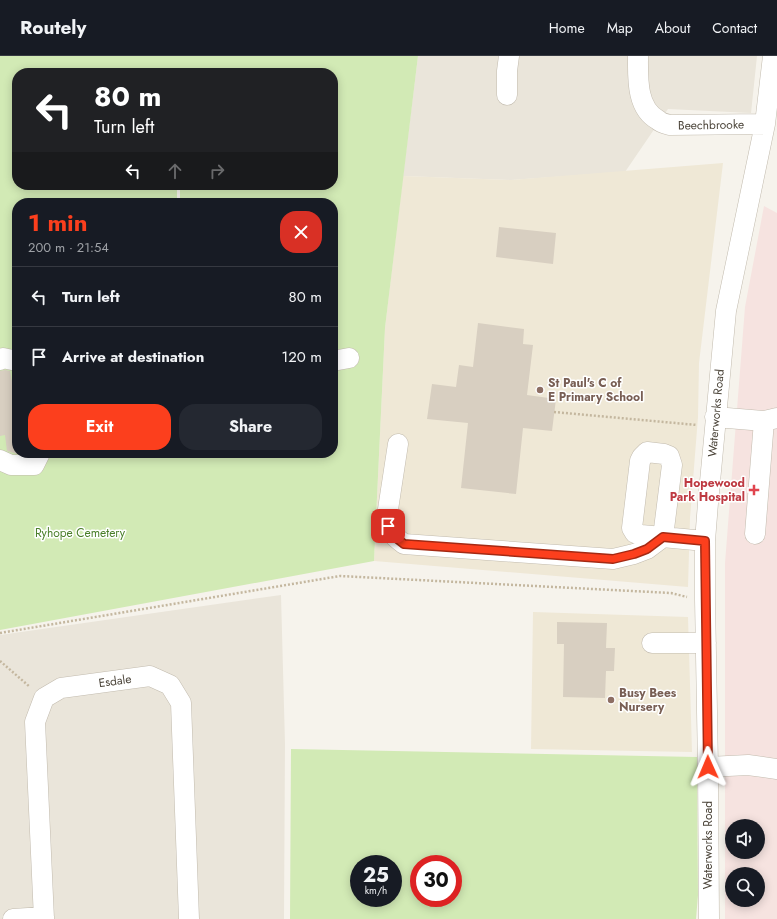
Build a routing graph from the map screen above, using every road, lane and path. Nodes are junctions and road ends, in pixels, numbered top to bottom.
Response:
1 (509, 56) edge
2 (638, 56) edge
3 (774, 56) edge
4 (507, 94) dead end
5 (765, 124) junction
6 (0, 360) edge
7 (12, 360) edge
8 (554, 412) dead end
9 (770, 419) edge
10 (715, 422) junction
11 (398, 444) dead end
12 (38, 458) edge
13 (0, 460) edge
14 (755, 534) dead end
15 (705, 541) junction
16 (705, 598) junction
17 (0, 633) edge
18 (652, 643) dead end
19 (706, 643) junction
20 (0, 661) edge
21 (44, 698) junction
22 (708, 767) junction
23 (777, 769) edge
24 (44, 918) edge
25 (13, 919) edge
26 (189, 919) edge
27 (709, 919) edge

1 - 4 street
2 - 5 street, Beechbrooke
3 - 5 street, Waterworks Road
5 - 10 street, Waterworks Road
6 - 7 street
8 - 10 path
9 - 10 street
9 - 14 street
10 - 15 street, Waterworks Road
11 - 15 street
12 - 13 street
15 - 16 street, Waterworks Road
16 - 17 path
16 - 19 street, Waterworks Road
18 - 19 street
19 - 22 street, Waterworks Road
20 - 21 path
21 - 24 street
21 - 26 street, Esdale
22 - 23 street
22 - 27 street, Waterworks Road
24 - 25 street

